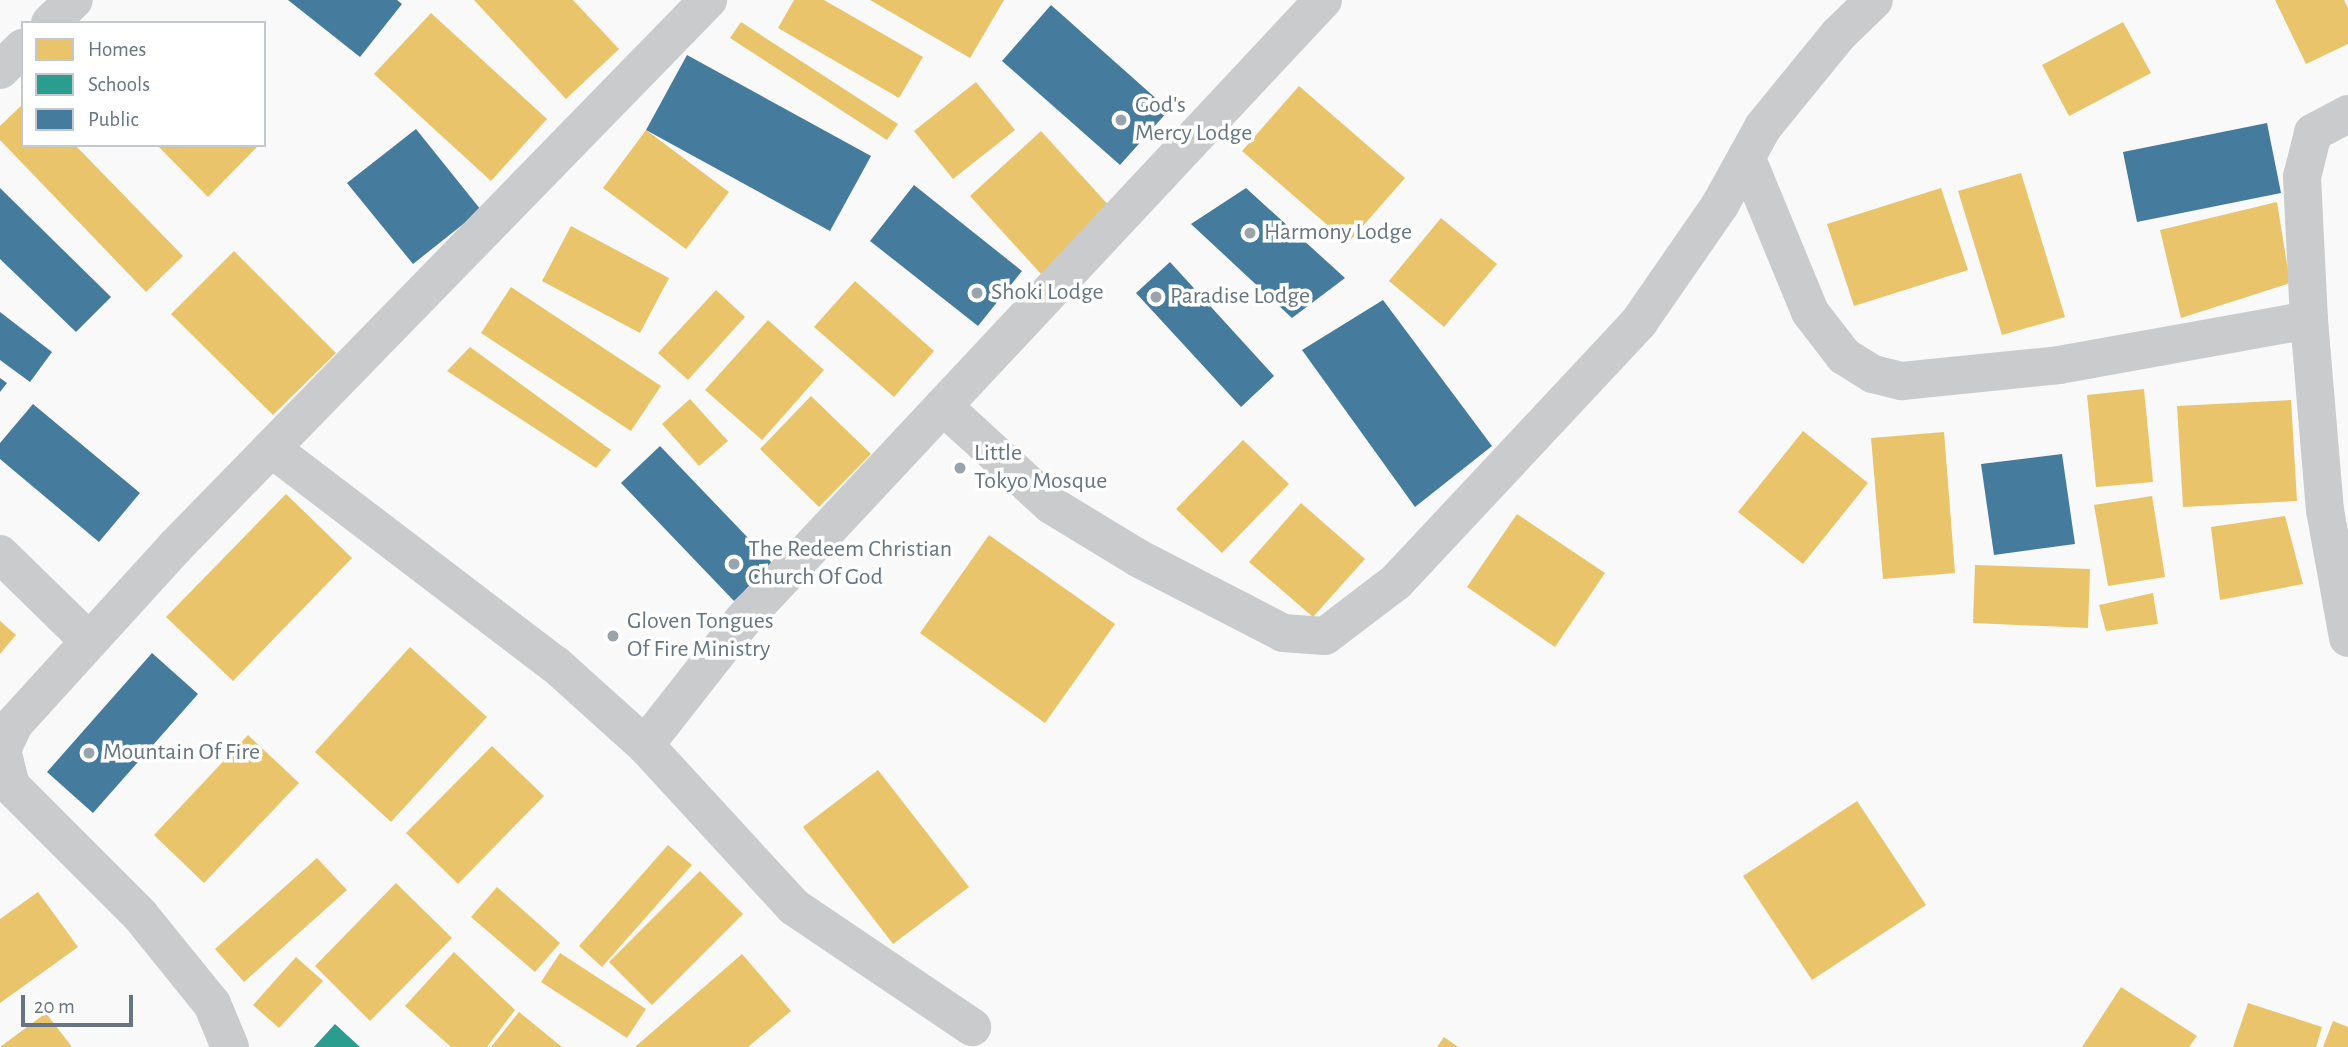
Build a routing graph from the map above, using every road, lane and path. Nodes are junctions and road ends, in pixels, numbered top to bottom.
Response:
1 (74, 0) edge
2 (1322, 0) edge
3 (1874, 0) edge
4 (691, 5) edge
5 (52, 21) edge
6 (21, 50) edge
7 (0, 70) edge
8 (2348, 114) edge
9 (1747, 159) junction
10 (2309, 320) junction
11 (943, 406) junction
12 (272, 449) junction
13 (0, 554) edge
14 (2348, 638) edge
15 (89, 641) junction
16 (645, 745) junction
17 (972, 1027) dead end
18 (230, 1047) edge

1 - 5 street
2 - 11 street
3 - 9 street
4 - 12 street
6 - 7 street
8 - 10 street
9 - 10 street
9 - 11 street
10 - 14 street
11 - 16 street
12 - 15 street
12 - 16 street
13 - 15 street
15 - 18 street
16 - 17 street

